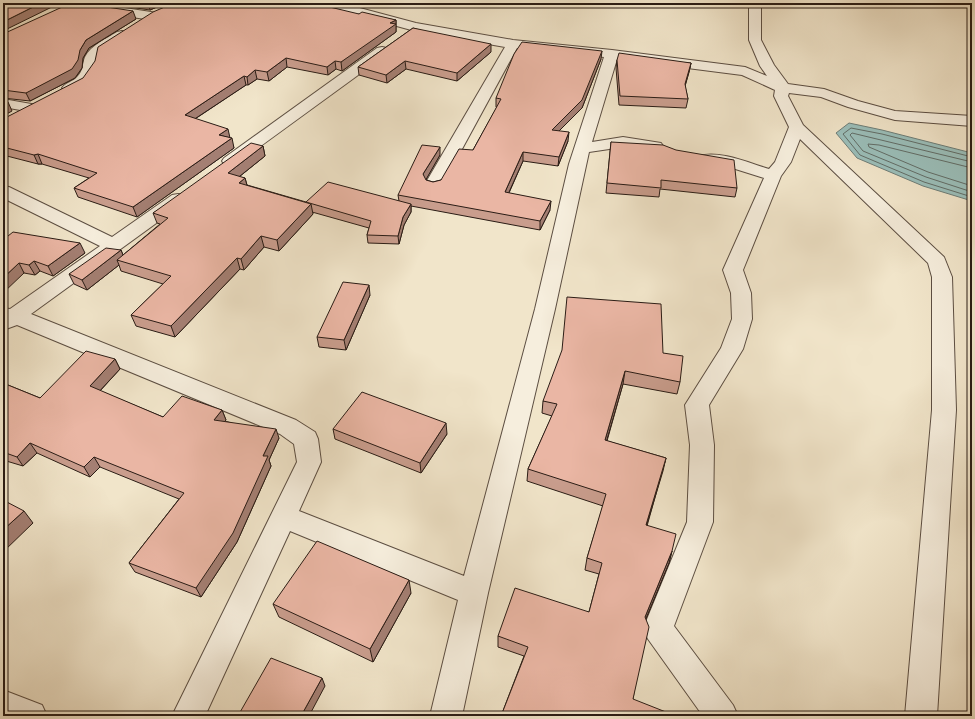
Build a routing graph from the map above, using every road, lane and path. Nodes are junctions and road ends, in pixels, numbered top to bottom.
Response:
1 (327, 3) edge
2 (755, 3) edge
3 (68, 6) edge
4 (165, 9) edge
5 (151, 16) junction
6 (416, 27) junction
7 (514, 44) junction
8 (612, 54) junction
9 (783, 88) junction
10 (60, 93) edge
11 (46, 100) edge
12 (3, 103) edge
13 (32, 108) junction
14 (14, 117) edge
15 (972, 121) edge
16 (797, 127) junction
17 (582, 148) junction
18 (672, 151) edge
19 (693, 157) edge
20 (216, 171) edge
21 (774, 176) junction
22 (434, 184) edge
23 (190, 190) edge
24 (3, 191) edge
25 (113, 245) junction
26 (7, 318) edge
27 (283, 517) junction
28 (474, 593) junction
29 (3, 706) edge
30 (31, 716) edge
31 (188, 716) edge
32 (446, 716) edge
33 (722, 716) edge
34 (921, 716) edge

1 - 6 street
2 - 9 street
3 - 5 street
4 - 5 street
5 - 10 street
6 - 7 street
6 - 20 street
7 - 8 street
7 - 22 street
8 - 9 street
8 - 17 street
9 - 15 street
9 - 16 street
11 - 13 street
12 - 13 street
13 - 14 street
16 - 21 street
16 - 34 street
17 - 18 street
17 - 28 street
19 - 21 street
21 - 33 street
23 - 25 street
24 - 25 street
25 - 26 street
26 - 27 street
27 - 28 street
27 - 31 street
28 - 32 street
29 - 30 street

